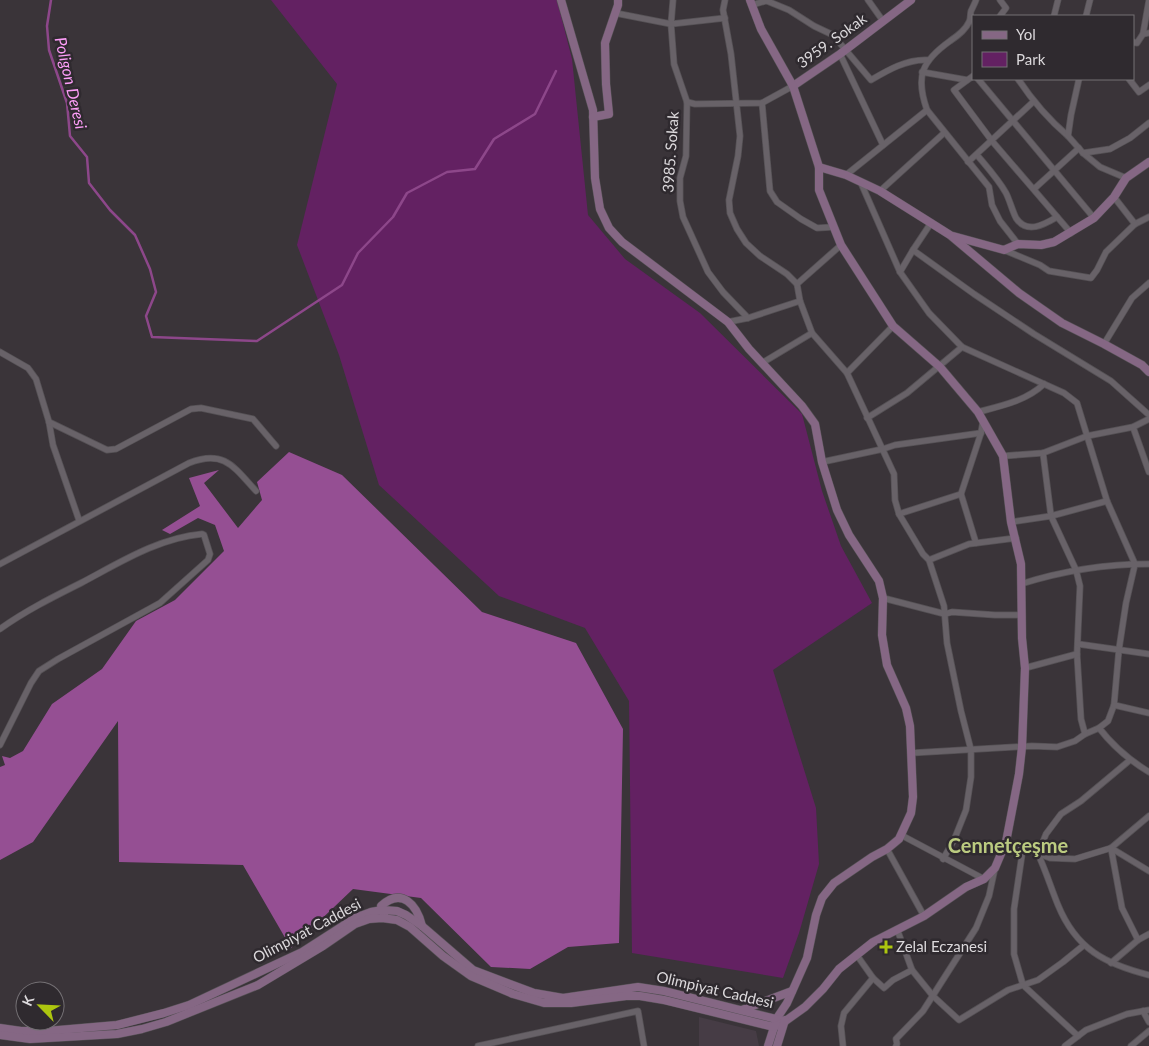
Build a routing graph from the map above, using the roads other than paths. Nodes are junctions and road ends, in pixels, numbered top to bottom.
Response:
1 (561, 0) edge
2 (618, 0) edge
3 (673, 0) edge
4 (724, 0) edge
5 (768, 0) edge
6 (868, 0) edge
7 (911, 0) edge
8 (976, 0) edge
9 (1000, 0) edge
10 (1058, 0) edge
11 (1090, 0) edge
12 (1149, 0) edge
13 (751, 3) edge
14 (615, 13) junction
15 (1001, 15) edge
16 (1054, 15) edge
17 (1086, 15) edge
18 (725, 18) junction
19 (883, 21) junction
20 (670, 24) junction
21 (1146, 34) edge
22 (1134, 44) edge
23 (843, 52) junction
24 (927, 60) junction
25 (922, 72) junction
26 (970, 78) edge
27 (979, 80) edge
28 (1019, 80) edge
29 (1079, 80) edge
30 (1131, 80) edge
31 (1149, 85) edge
32 (793, 86) junction
33 (687, 102) junction
34 (1033, 102) junction
35 (762, 103) junction
36 (737, 104) junction
37 (927, 110) junction
38 (593, 118) junction
39 (1014, 120) junction
40 (1149, 123) edge
41 (944, 133) junction
42 (1068, 136) junction
43 (992, 141) junction
44 (883, 145) junction
45 (1081, 151) junction
46 (977, 155) junction
47 (968, 162) junction
48 (1149, 162) edge
49 (819, 167) junction
50 (1055, 170) junction
51 (846, 176) junction
52 (1126, 178) junction
53 (861, 183) junction
54 (1034, 189) junction
55 (880, 191) junction
56 (1114, 197) junction
57 (1057, 216) junction
58 (1149, 217) edge
59 (1094, 218) junction
60 (931, 223) junction
61 (1135, 224) junction
62 (834, 227) junction
63 (1071, 233) junction
64 (950, 236) junction
65 (1018, 244) junction
66 (842, 245) junction
67 (912, 250) junction
68 (1004, 250) junction
69 (900, 272) junction
70 (1149, 283) edge
71 (798, 284) junction
72 (800, 300) junction
73 (748, 318) junction
74 (728, 322) junction
75 (893, 326) junction
76 (812, 333) junction
77 (1104, 344) junction
78 (962, 347) junction
79 (0, 352) edge
80 (762, 363) junction
81 (940, 366) junction
82 (1149, 372) edge
83 (847, 373) junction
84 (1044, 384) junction
85 (978, 412) junction
86 (1149, 416) edge
87 (867, 418) junction
88 (1149, 419) edge
89 (984, 421) junction
90 (49, 422) junction
91 (1133, 427) junction
92 (981, 432) junction
93 (1087, 436) junction
94 (276, 446) dead end
95 (883, 449) junction
96 (1043, 453) junction
97 (1004, 456) junction
98 (822, 462) junction
99 (1149, 472) edge
100 (256, 491) dead end
101 (961, 494) junction
102 (1107, 501) junction
103 (899, 514) junction
104 (1051, 516) junction
105 (79, 520) junction
106 (1011, 522) junction
107 (1016, 538) junction
108 (976, 543) junction
109 (929, 560) junction
110 (0, 564) edge
111 (1135, 564) junction
112 (1149, 564) edge
113 (1076, 570) junction
114 (1021, 584) junction
115 (883, 598) junction
116 (945, 614) junction
117 (1021, 615) junction
118 (0, 629) edge
119 (1078, 644) junction
120 (1119, 648) junction
121 (1077, 654) junction
122 (1149, 654) edge
123 (1025, 668) junction
124 (1114, 705) junction
125 (1149, 713) edge
126 (1099, 728) junction
127 (1085, 734) junction
128 (0, 745) edge
129 (1022, 747) junction
130 (971, 750) junction
131 (910, 753) junction
132 (1130, 760) junction
133 (1149, 772) edge
134 (1149, 816) edge
135 (901, 835) junction
136 (1006, 842) junction
137 (1023, 848) junction
138 (1111, 848) junction
139 (887, 849) junction
140 (1038, 854) junction
141 (943, 859) junction
142 (994, 868) junction
143 (1149, 871) edge
144 (984, 879) junction
145 (382, 910) junction
146 (924, 916) junction
147 (397, 920) junction
148 (422, 926) junction
149 (897, 929) junction
150 (1149, 934) edge
151 (1138, 940) junction
152 (1084, 944) junction
153 (856, 954) junction
154 (1111, 963) junction
155 (912, 970) junction
156 (1149, 975) edge
157 (873, 978) junction
158 (1023, 985) junction
159 (792, 991) junction
160 (933, 996) junction
161 (740, 1010) junction
162 (1146, 1010) edge
163 (780, 1020) junction
164 (1149, 1022) edge
165 (774, 1027) junction
166 (0, 1028) edge
167 (1149, 1031) edge
168 (0, 1035) edge
169 (1078, 1036) junction
170 (478, 1046) edge
171 (644, 1046) edge
172 (768, 1046) edge
173 (777, 1046) edge
174 (843, 1046) edge
175 (898, 1046) edge
176 (1065, 1046) edge
177 (1131, 1046) edge

1 - 38 street
2 - 14 street
3 - 20 street, 3985. Sokak
4 - 18 street
5 - 13 street
5 - 23 street
6 - 19 street
7 - 19 street, 3959. Sokak
8 - 24 street
9 - 15 street
10 - 16 street
11 - 17 street
12 - 21 street
13 - 32 street
14 - 20 street
14 - 38 street
18 - 20 street
18 - 36 street
19 - 23 street, 3959. Sokak
20 - 33 street, 3985. Sokak
21 - 22 street
23 - 24 street
23 - 32 street, 3959. Sokak
23 - 44 street
24 - 25 street
25 - 26 street
25 - 37 street
26 - 43 street
27 - 39 street
28 - 34 street
29 - 42 street
30 - 31 street
32 - 35 street
32 - 49 street
33 - 36 street
33 - 73 street, 3985. Sokak
34 - 39 street
34 - 42 street
35 - 36 street
35 - 62 street
36 - 71 street
37 - 41 street
37 - 44 street
38 - 74 street
39 - 43 street
39 - 50 street
40 - 45 street
41 - 47 street
41 - 55 street
42 - 45 street
43 - 46 street
43 - 54 street
44 - 51 street
45 - 50 street
45 - 52 street
46 - 47 street
46 - 57 street
47 - 65 street
48 - 52 street
49 - 51 street
49 - 62 street
50 - 54 street
50 - 59 street
51 - 53 street
52 - 56 street
53 - 55 street
53 - 69 street
54 - 57 street
55 - 60 street
56 - 59 street
56 - 61 street
57 - 63 street
58 - 61 street
59 - 63 street
60 - 64 street
60 - 67 street
61 - 68 street
62 - 66 street
63 - 65 street
64 - 68 street
64 - 77 street
65 - 68 street
66 - 71 street
66 - 75 street
67 - 69 street
67 - 86 street
69 - 78 street
70 - 77 street
71 - 72 street
72 - 73 street
72 - 76 street
73 - 74 street
74 - 80 street
75 - 81 street
75 - 83 street
76 - 80 street
76 - 83 street
77 - 82 street
78 - 81 street
78 - 84 street
79 - 90 street
80 - 98 street
81 - 85 street
81 - 87 street
83 - 87 street
84 - 85 street
84 - 93 street
85 - 89 street
87 - 95 street
88 - 91 street
89 - 92 street
89 - 97 street
90 - 94 street
90 - 105 street
91 - 93 street
91 - 99 street
92 - 95 street
92 - 101 street
93 - 96 street
93 - 102 street
95 - 98 street
95 - 103 street
96 - 97 street
96 - 104 street
97 - 106 street
98 - 115 street
100 - 105 street
101 - 103 street
101 - 108 street
102 - 104 street
102 - 111 street
103 - 109 street
104 - 106 street
104 - 113 street
105 - 110 street
106 - 107 street
107 - 108 street
107 - 114 street
108 - 109 street
109 - 116 street
111 - 112 street
111 - 113 street
111 - 120 street
113 - 114 street
113 - 119 street
114 - 117 street
115 - 116 street
115 - 131 street
116 - 117 street
116 - 130 street
117 - 123 street
118 - 128 street
119 - 120 street
119 - 121 street
120 - 122 street
120 - 124 street
121 - 123 street
121 - 127 street
123 - 129 street
124 - 125 street
124 - 126 street
126 - 127 street
126 - 132 street
127 - 129 street
129 - 130 street
129 - 136 street
130 - 131 street
130 - 141 street
131 - 135 street
132 - 133 street
132 - 140 street
134 - 138 street
135 - 139 street
135 - 141 street
136 - 137 street
136 - 142 street
137 - 140 street
137 - 158 street
138 - 140 street
138 - 143 street
138 - 151 street
139 - 146 street
139 - 159 street
140 - 152 street
141 - 144 street
142 - 144 street
142 - 160 street
144 - 146 street
145 - 147 street
145 - 148 street, Olimpiyat Caddesi
145 - 148 street
145 - 166 street, Olimpiyat Caddesi
146 - 149 street
147 - 165 street, Olimpiyat Caddesi
147 - 168 street, Olimpiyat Caddesi
148 - 161 street, Olimpiyat Caddesi
149 - 153 street
149 - 155 street
150 - 151 street
151 - 154 street
152 - 154 street
152 - 158 street
153 - 157 street
153 - 163 street
154 - 156 street
155 - 157 street
155 - 160 street
157 - 174 street
158 - 160 street
158 - 169 street
159 - 161 street
159 - 163 street
160 - 175 street
161 - 163 street, Olimpiyat Caddesi
162 - 164 street
162 - 169 street
163 - 165 street, Olimpiyat Caddesi
163 - 173 street
165 - 172 street
167 - 177 street
169 - 176 street
170 - 171 street

